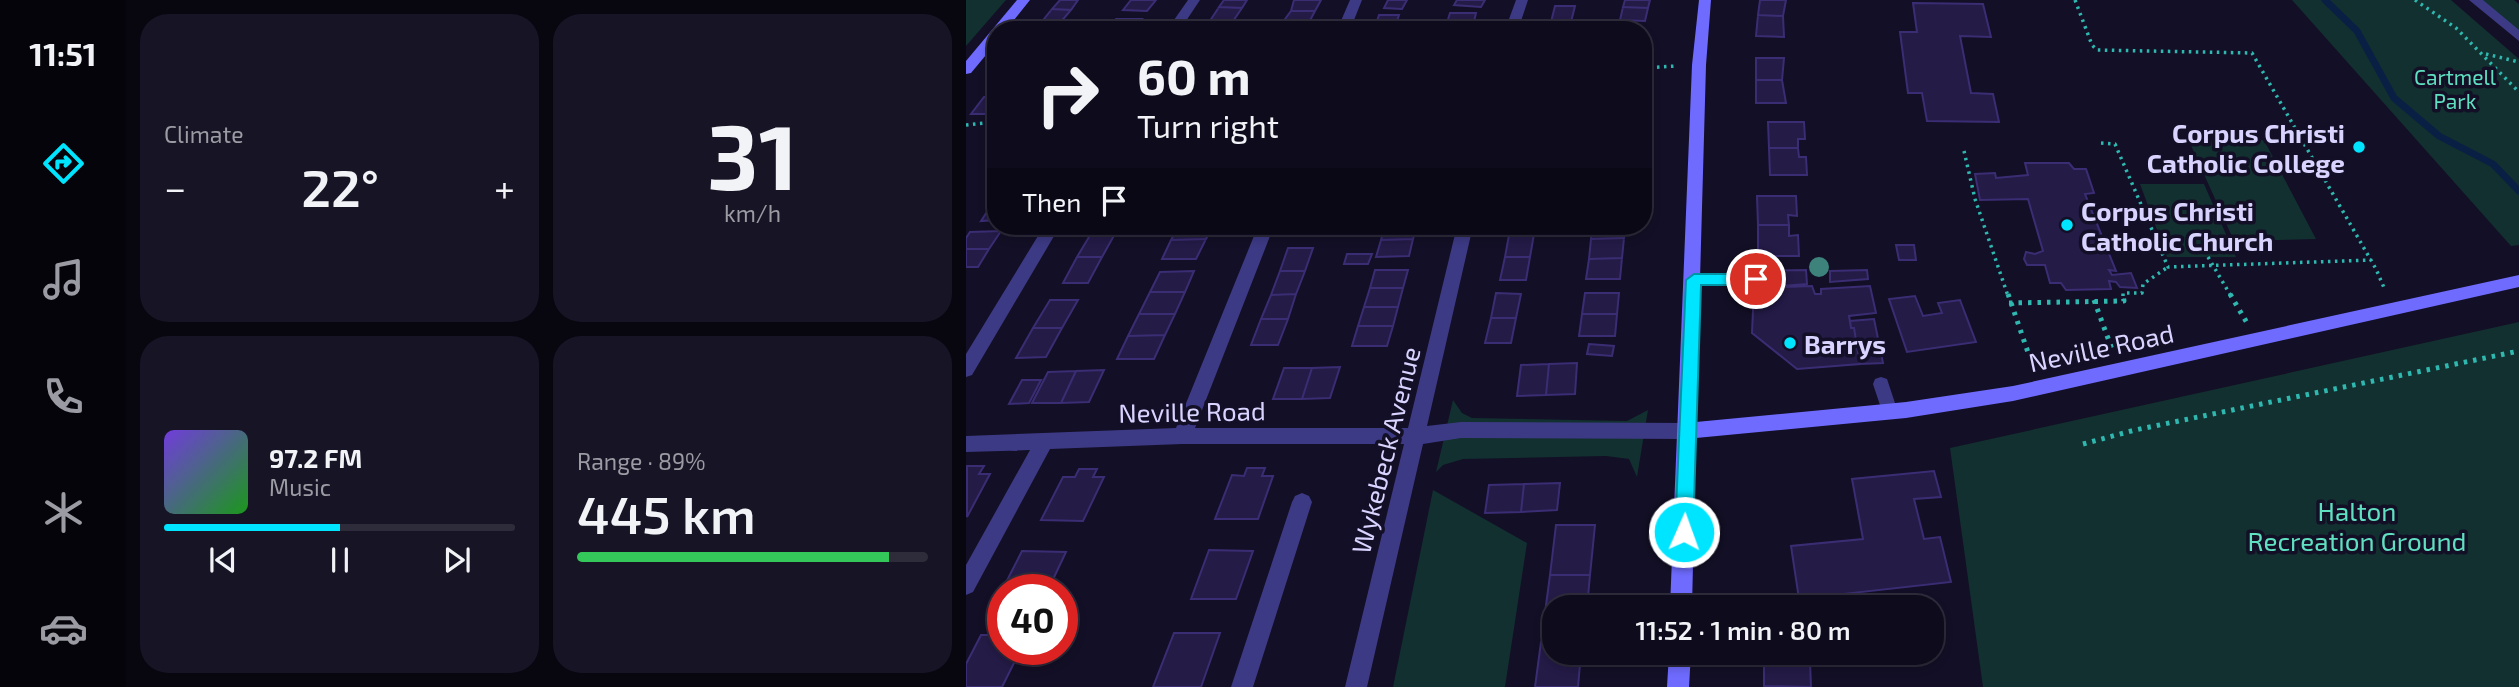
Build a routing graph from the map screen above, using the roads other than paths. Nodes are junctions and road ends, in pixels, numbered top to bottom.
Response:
1 (1024, 0) edge
2 (1194, 0) edge
3 (1356, 0) edge
4 (1522, 0) edge
5 (1705, 0) edge
6 (2475, 0) edge
7 (1006, 21) edge
8 (1180, 21) edge
9 (1347, 21) edge
10 (1514, 21) edge
11 (2519, 37) edge
12 (987, 45) edge
13 (966, 70) edge
14 (1047, 235) edge
15 (1262, 235) edge
16 (1463, 235) edge
17 (1756, 279) dead end
18 (1694, 280) junction
19 (2519, 281) edge
20 (966, 370) edge
21 (1881, 384) dead end
22 (1890, 412) junction
23 (1688, 431) junction
24 (1182, 436) junction
25 (1418, 436) junction
26 (1045, 441) junction
27 (966, 444) edge
28 (1302, 502) dead end
29 (966, 585) edge
30 (1681, 595) edge
31 (1679, 665) edge
32 (1242, 687) edge
33 (1356, 687) edge
34 (1678, 687) edge

1 - 7 street
2 - 8 street
3 - 9 street
4 - 10 street
5 - 18 street
6 - 11 street
12 - 13 street
14 - 20 street
15 - 24 street
16 - 25 street, Wykebeck Avenue
17 - 18 lane
18 - 23 street
19 - 22 street, Neville Road
21 - 22 lane
22 - 23 street, Neville Road
23 - 25 street, Neville Road
23 - 30 street
24 - 25 street, Neville Road
24 - 26 street, Neville Road
25 - 33 street, Wykebeck Avenue
26 - 27 street, Neville Road
26 - 29 street
28 - 32 street
31 - 34 street

